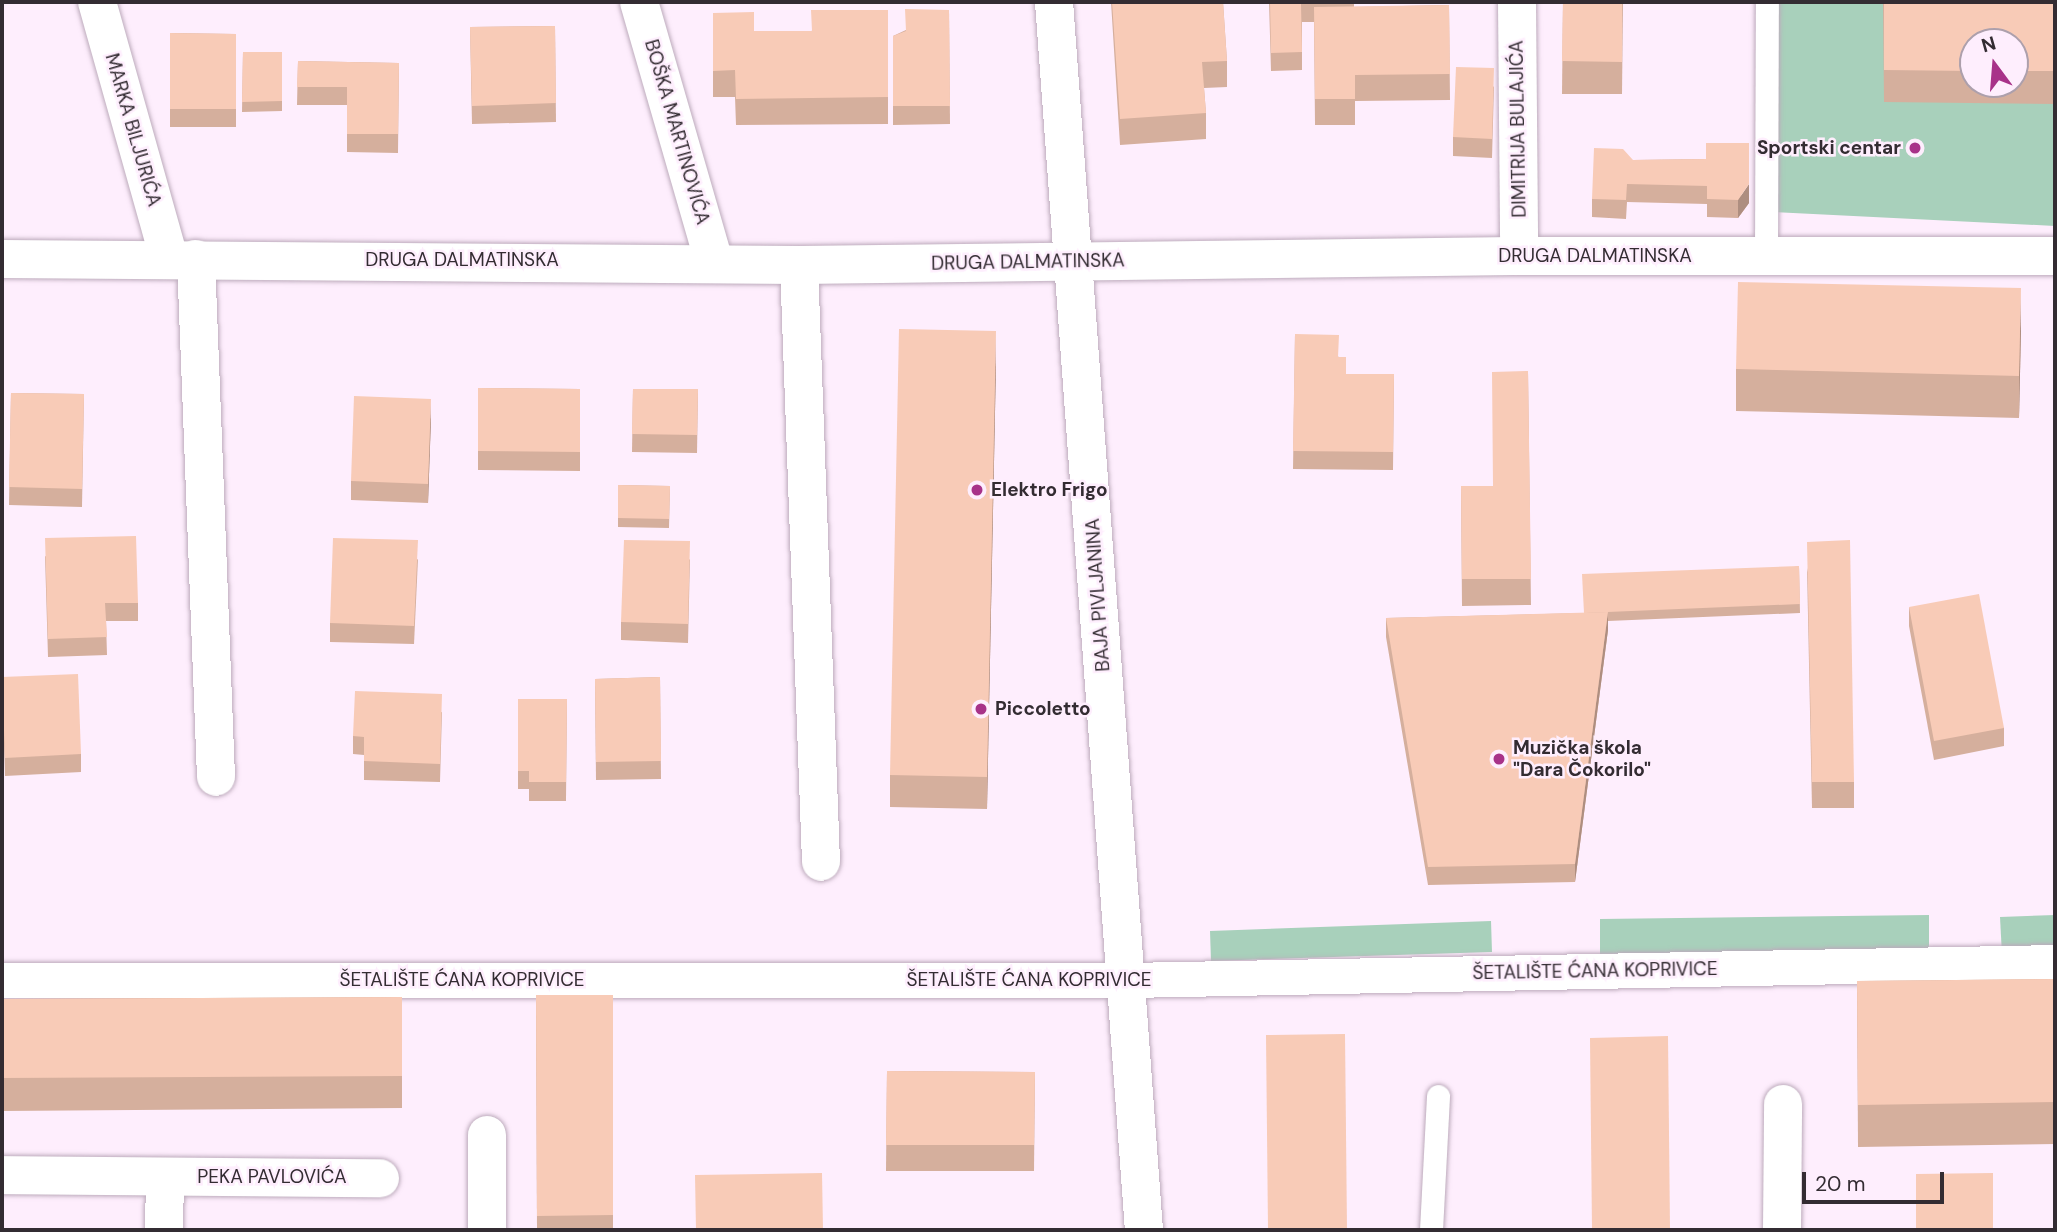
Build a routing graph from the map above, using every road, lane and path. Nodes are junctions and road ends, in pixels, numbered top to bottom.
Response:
1 (97, 2) edge
2 (639, 2) edge
3 (1054, 2) edge
4 (1517, 2) edge
5 (1767, 2) edge
6 (1519, 256) junction
7 (1766, 256) junction
8 (2055, 256) edge
9 (183, 258) junction
10 (2, 259) edge
11 (1073, 261) junction
12 (715, 262) junction
13 (799, 265) junction
14 (216, 777) dead end
15 (821, 862) dead end
16 (2055, 962) edge
17 (2, 980) edge
18 (1128, 980) junction
19 (1438, 1096) dead end
20 (1783, 1104) dead end
21 (487, 1135) dead end
22 (2, 1175) edge
23 (165, 1177) junction
24 (380, 1178) dead end
25 (164, 1230) edge
26 (487, 1230) edge
27 (1144, 1230) edge
28 (1431, 1230) edge
29 (1782, 1230) edge

1 - 9 street, MARKA BILJURIĆA
2 - 12 street, BOŠKA MARTINOVIĆA
3 - 11 street, BAJA PIVLJANINA
4 - 6 street, DIMITRIJA BULAJIĆA
5 - 7 lane
6 - 7 street, DRUGA DALMATINSKA
6 - 11 street, DRUGA DALMATINSKA
7 - 8 street, DRUGA DALMATINSKA
9 - 10 street, DRUGA DALMATINSKA
9 - 12 street, DRUGA DALMATINSKA
9 - 14 street, MARKA BILJURIĆA
11 - 13 street, DRUGA DALMATINSKA
11 - 18 street, BAJA PIVLJANINA
12 - 13 street, DRUGA DALMATINSKA
13 - 15 street
16 - 18 street, ŠETALIŠTE ĆANA KOPRIVICE
17 - 18 street, ŠETALIŠTE ĆANA KOPRIVICE
18 - 27 street, BAJA PIVLJANINA
19 - 28 lane
20 - 29 street
21 - 26 street
22 - 23 street, PEKA PAVLOVIĆA
23 - 24 street, PEKA PAVLOVIĆA
23 - 25 street

